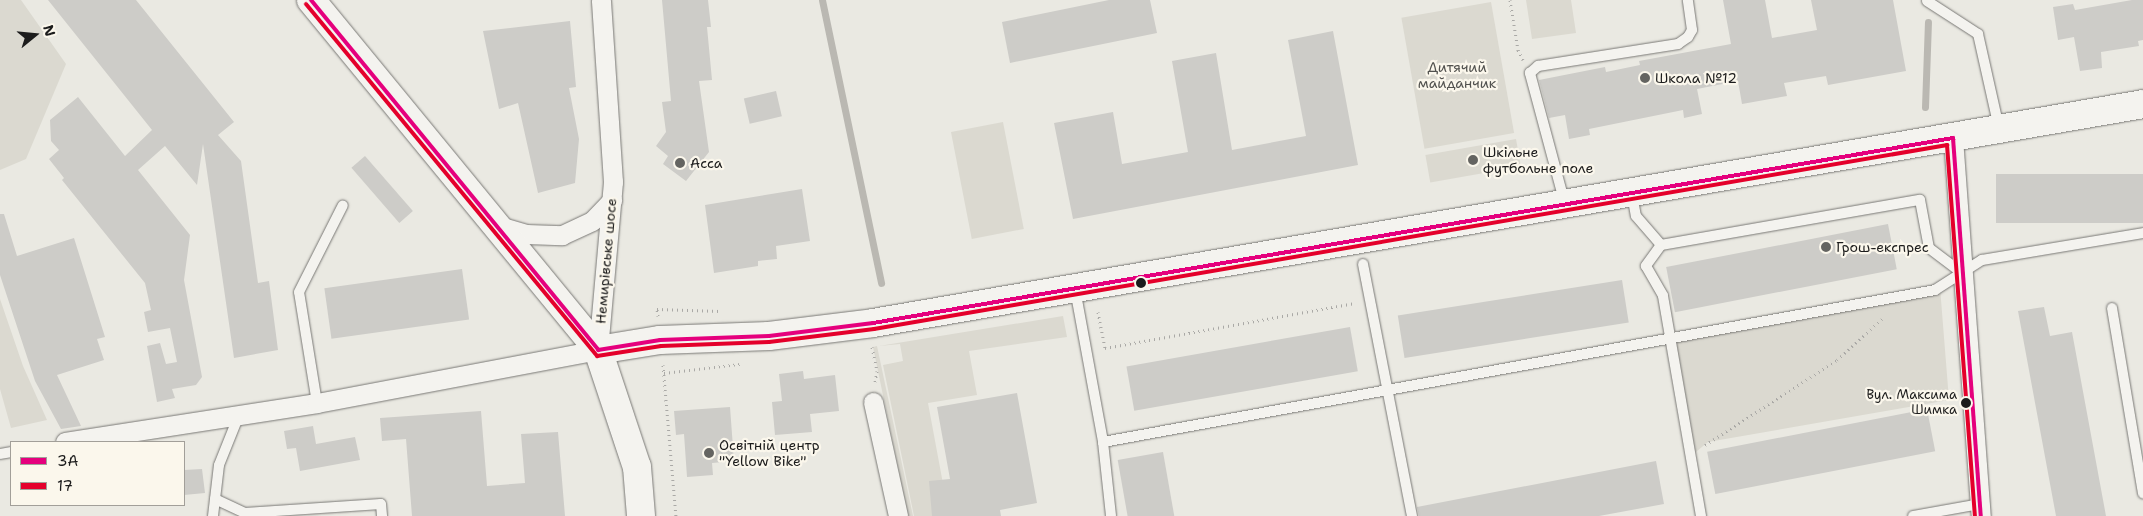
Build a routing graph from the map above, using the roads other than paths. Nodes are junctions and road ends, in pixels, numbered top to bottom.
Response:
1 (600, 0) edge
2 (1688, 0) edge
3 (1927, 1) edge
4 (319, 6) edge
5 (2143, 104) edge
6 (2000, 129) junction
7 (1953, 138) junction
8 (1632, 192) junction
9 (612, 200) junction
10 (343, 204) dead end
11 (1565, 205) junction
12 (495, 226) junction
13 (2143, 233) edge
14 (1661, 244) junction
15 (1363, 264) dead end
16 (1962, 273) junction
17 (1075, 288) junction
18 (2112, 308) dead end
19 (1671, 338) junction
20 (598, 350) junction
21 (1389, 390) junction
22 (873, 402) dead end
23 (317, 403) junction
24 (239, 415) junction
25 (71, 441) edge
26 (1102, 442) junction
27 (2143, 493) edge
28 (215, 499) junction
29 (1981, 510) edge
30 (212, 516) edge
31 (382, 516) edge
32 (641, 516) edge
33 (898, 516) edge
34 (1111, 516) edge
35 (1412, 516) edge
36 (1701, 516) edge
37 (1913, 516) edge

1 - 9 street, Немирівське шосе
2 - 11 lane
3 - 6 lane
4 - 12 main road
5 - 6 main road
6 - 7 main road
7 - 8 main road
7 - 16 street
8 - 11 main road
8 - 14 lane
9 - 12 street
9 - 20 street, Немирівське шосе
10 - 23 lane
11 - 17 main road
12 - 20 main road
13 - 16 lane
14 - 16 lane
14 - 19 lane
15 - 21 lane
16 - 19 lane
16 - 29 street
17 - 20 main road
17 - 26 lane
18 - 27 lane
19 - 21 lane
19 - 36 lane
20 - 23 street
20 - 32 main road, Немирівське шосе
21 - 26 lane
21 - 35 lane
22 - 33 street
23 - 24 street
24 - 25 street
24 - 28 lane
26 - 34 lane
28 - 30 lane
28 - 31 lane
29 - 37 lane

